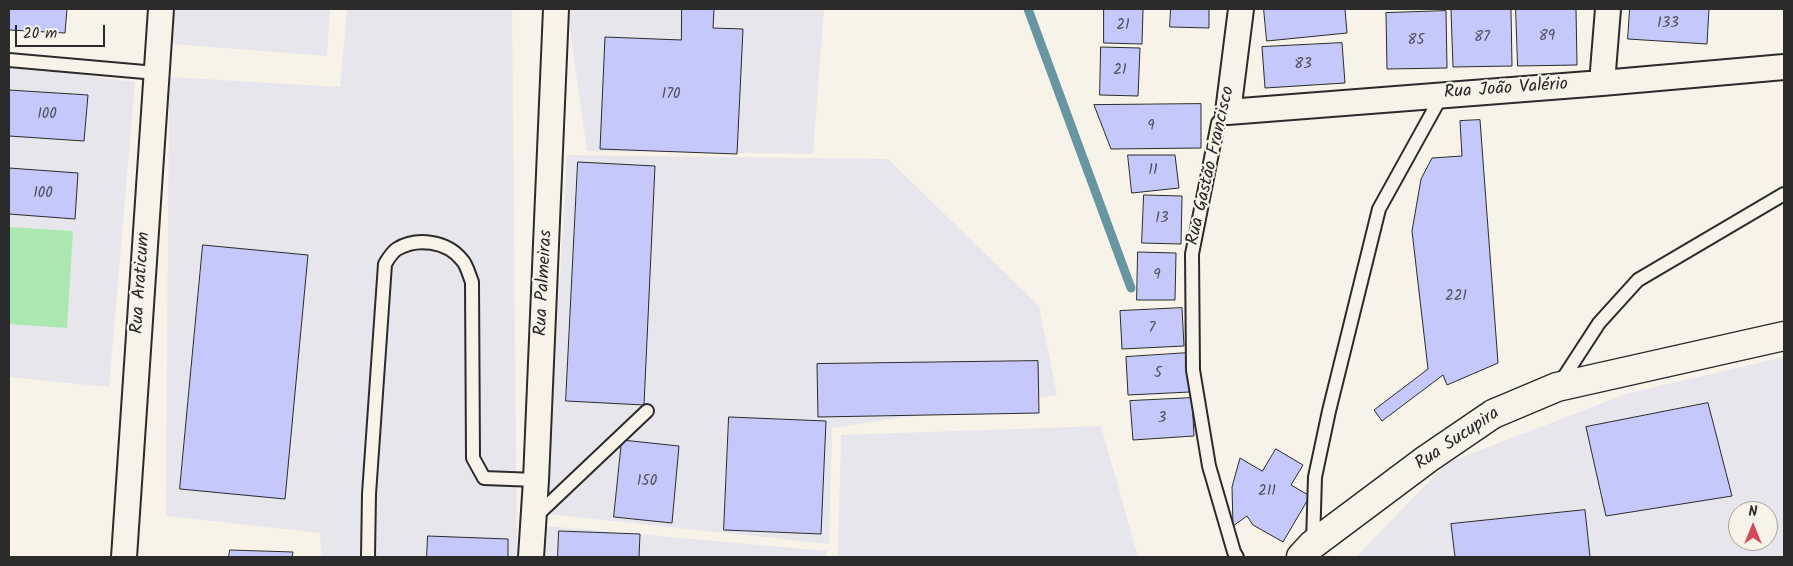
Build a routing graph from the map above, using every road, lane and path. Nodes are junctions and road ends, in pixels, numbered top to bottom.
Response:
1 (160, 9) edge
2 (556, 9) edge
3 (1241, 9) edge
4 (1608, 9) edge
5 (9, 60) edge
6 (1784, 67) edge
7 (156, 73) junction
8 (1602, 83) junction
9 (1442, 95) junction
10 (1228, 112) junction
11 (1784, 194) edge
12 (1784, 336) edge
13 (1557, 387) junction
14 (647, 411) dead end
15 (536, 480) junction
16 (534, 518) junction
17 (1307, 551) edge
18 (124, 557) edge
19 (368, 557) edge
20 (531, 557) edge
21 (1238, 557) edge

1 - 7 street, Rua Araticum
2 - 15 street, Rua Palmeiras
3 - 10 street, Rua Gastão Francisco
4 - 8 street
5 - 7 lane
6 - 8 street, Rua João Valério
7 - 18 street, Rua Araticum
8 - 9 street, Rua João Valério
9 - 10 street, Rua João Valério
9 - 17 lane
10 - 21 lane, Rua Gastão Francisco
11 - 13 lane
12 - 13 street, Rua Sucupira
13 - 17 street, Rua Sucupira
14 - 16 lane
15 - 16 street, Rua Palmeiras
15 - 19 lane
16 - 20 street, Rua Palmeiras

